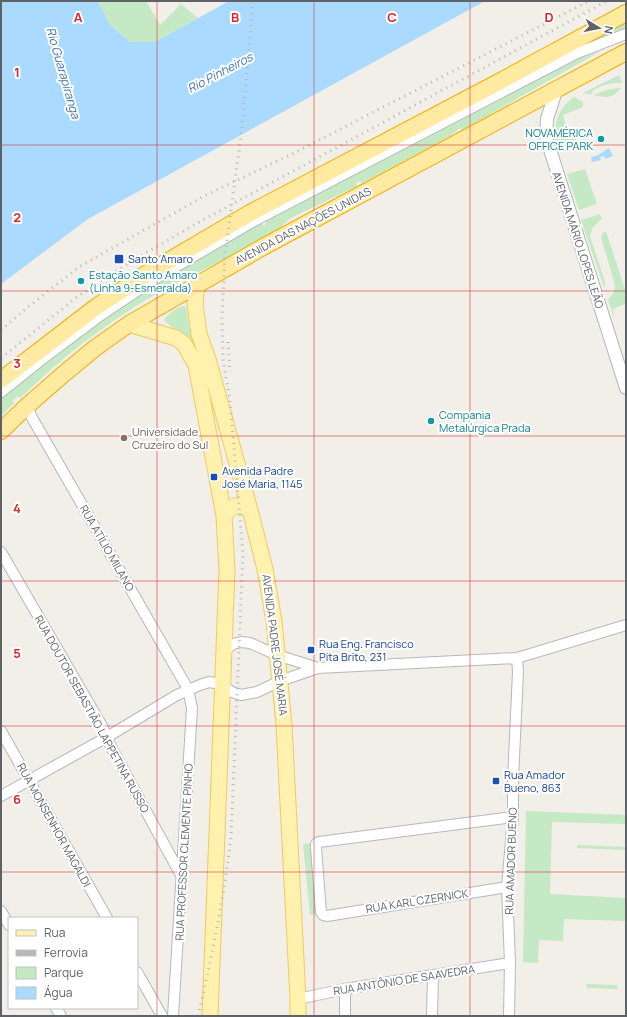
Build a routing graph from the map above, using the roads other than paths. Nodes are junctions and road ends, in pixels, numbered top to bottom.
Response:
1 (626, 13) edge
2 (626, 34) edge
3 (626, 52) edge
4 (556, 91) junction
5 (197, 284) junction
6 (129, 324) junction
7 (1, 380) edge
8 (626, 388) edge
9 (1, 392) edge
10 (28, 405) junction
11 (1, 431) edge
12 (250, 510) junction
13 (224, 516) junction
14 (1, 552) edge
15 (626, 625) edge
16 (224, 651) junction
17 (276, 655) junction
18 (517, 658) junction
19 (318, 668) junction
20 (280, 682) junction
21 (222, 685) junction
22 (188, 689) junction
23 (1, 731) edge
24 (107, 737) junction
25 (29, 781) junction
26 (1, 796) edge
27 (513, 817) junction
28 (182, 876) junction
29 (507, 887) junction
30 (1, 911) edge
31 (106, 917) edge
32 (8, 923) edge
33 (510, 964) junction
34 (138, 974) edge
35 (433, 975) junction
36 (345, 989) junction
37 (298, 999) junction
38 (162, 1016) edge
39 (173, 1016) edge
40 (210, 1016) edge
41 (298, 1016) edge
42 (345, 1016) edge
43 (432, 1016) edge
44 (509, 1016) edge

1 - 7 highway
2 - 9 street
3 - 4 highway, AVENIDA DAS NAÇÕES UNIDAS
4 - 5 highway, AVENIDA DAS NAÇÕES UNIDAS
4 - 8 street, AVENIDA MÁRIO LOPES LEÃO
5 - 6 highway, AVENIDA DAS NAÇÕES UNIDAS
5 - 12 main road, AVENIDA PADRE JOSÉ MARIA
6 - 10 highway, AVENIDA DAS NAÇÕES UNIDAS
6 - 13 main road
10 - 11 highway, AVENIDA DAS NAÇÕES UNIDAS
10 - 22 street, RUA ATÍLIO MILANO
12 - 13 main road
12 - 17 main road, AVENIDA PADRE JOSÉ MARIA
13 - 16 main road
14 - 24 street, RUA DOUTOR SEBASTIÃO LAPPETINA RUSSO
15 - 18 street
16 - 17 street
16 - 21 main road
17 - 19 street
17 - 20 main road, AVENIDA PADRE JOSÉ MARIA
18 - 19 street
18 - 27 street, RUA AMADOR BUENO
19 - 20 street
20 - 21 street
20 - 37 main road, AVENIDA PADRE JOSÉ MARIA
21 - 22 street
21 - 40 main road
22 - 24 street
22 - 28 street, RUA PROFESSOR CLEMENTE PINHO
23 - 25 street, RUA MONSENHOR MAGALDI
24 - 25 street
24 - 28 street, RUA DOUTOR SEBASTIÃO LAPPETINA RUSSO
25 - 26 street
25 - 31 street, RUA MONSENHOR MAGALDI
27 - 29 street, RUA AMADOR BUENO
27 - 29 street, RUA KARL CZERNICK
28 - 39 street, RUA PROFESSOR CLEMENTE PINHO
29 - 33 street, RUA AMADOR BUENO
30 - 32 street
33 - 35 street, RUA ANTÔNIO DE SAAVEDRA
33 - 44 street, RUA AMADOR BUENO
34 - 38 street
35 - 36 street, RUA ANTÔNIO DE SAAVEDRA
35 - 43 street
36 - 37 street, RUA ANTÔNIO DE SAAVEDRA
36 - 42 street
37 - 41 main road, AVENIDA PADRE JOSÉ MARIA

